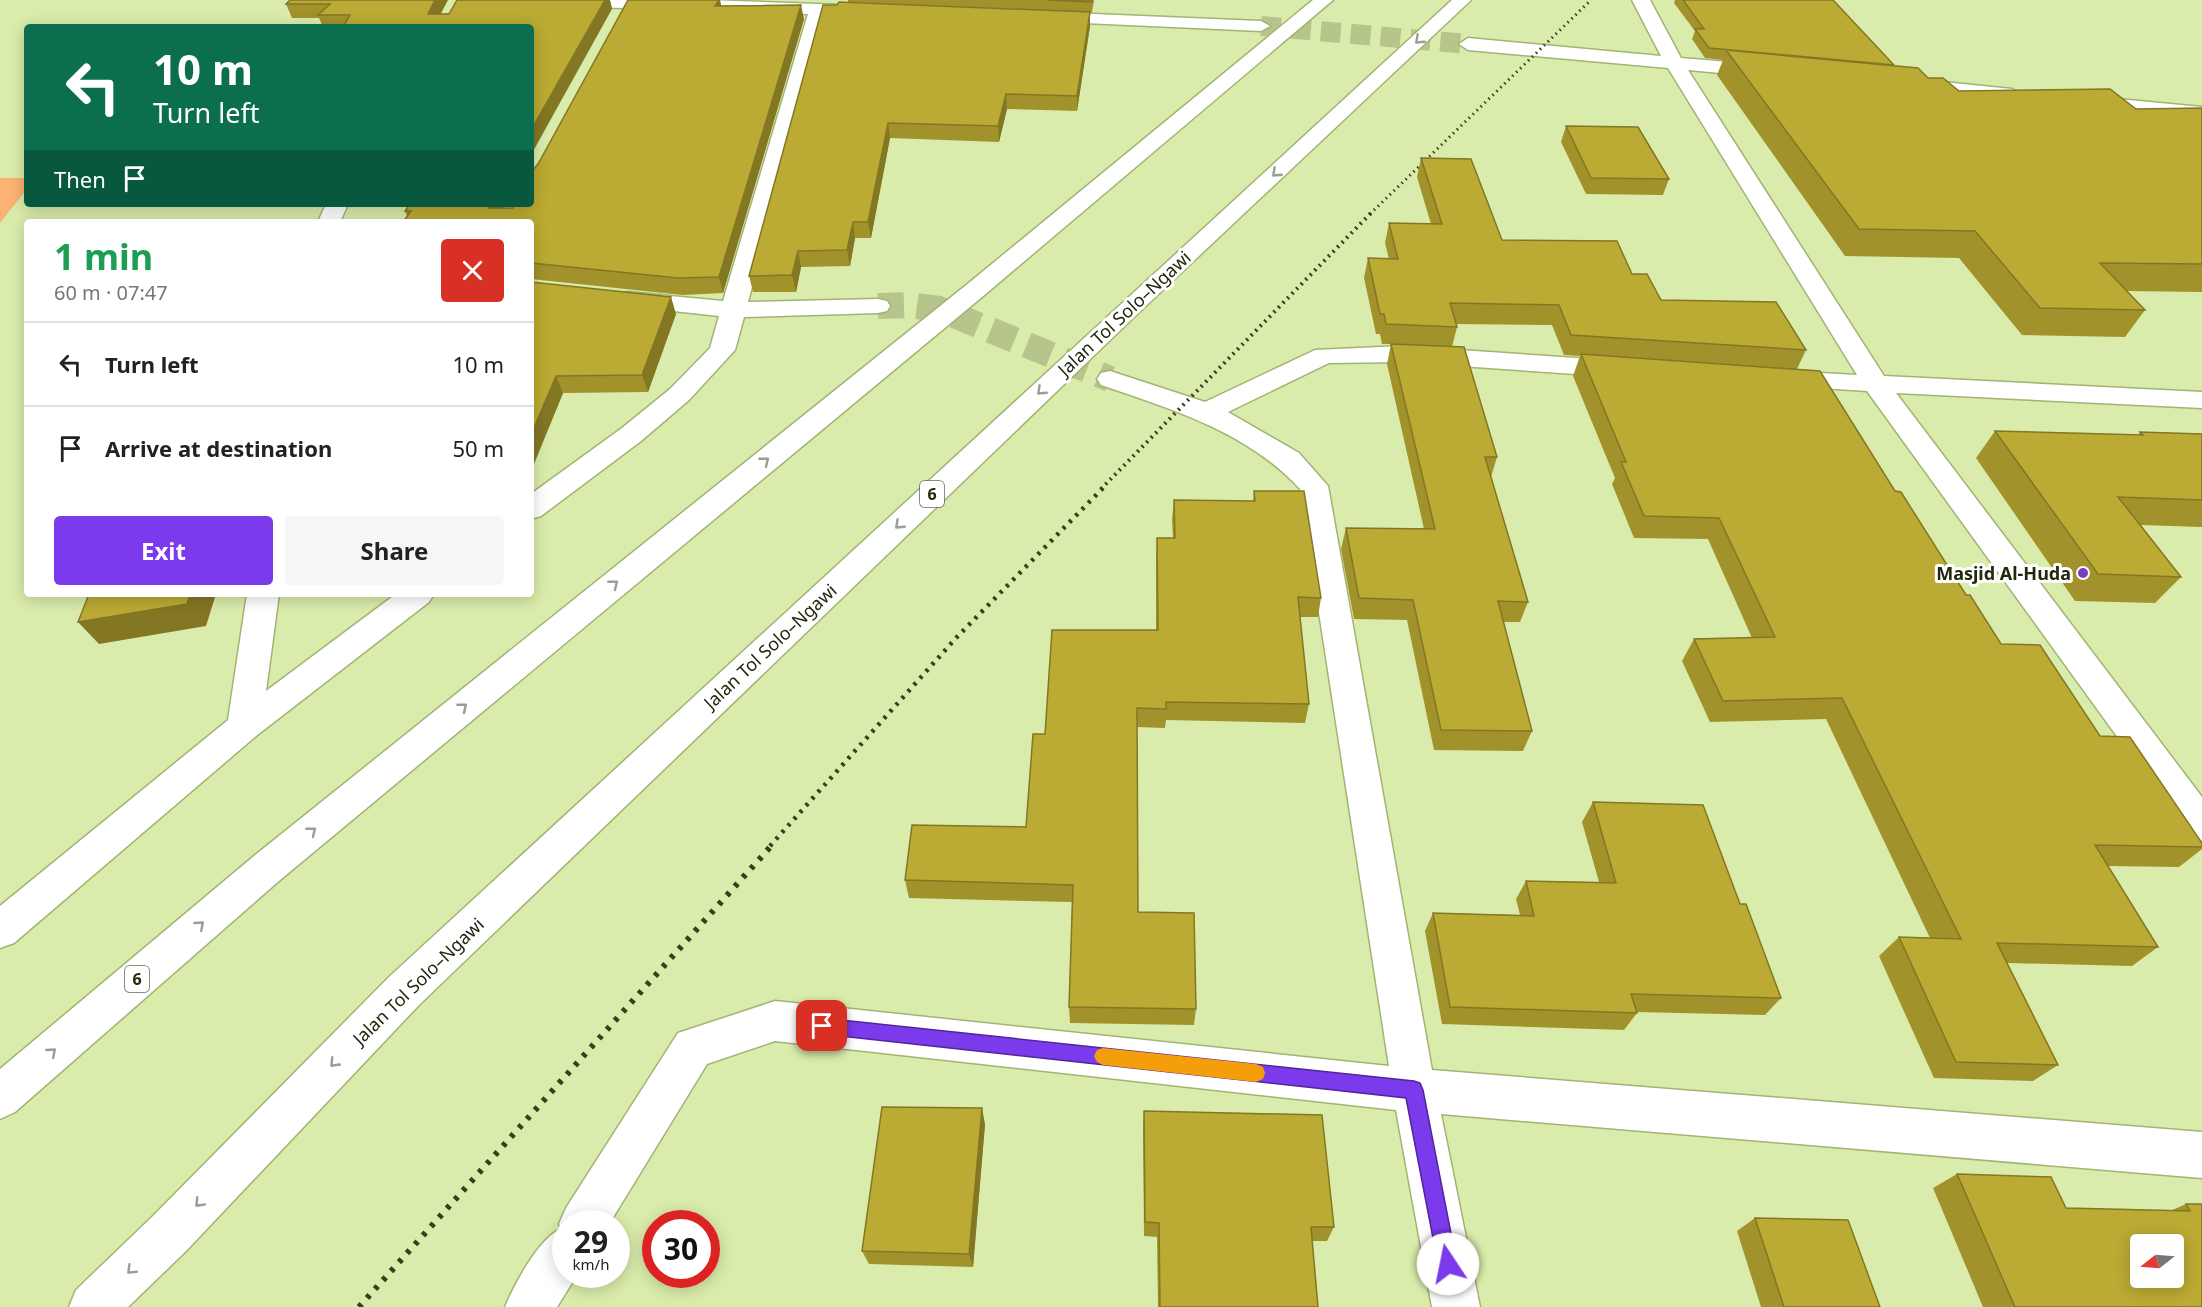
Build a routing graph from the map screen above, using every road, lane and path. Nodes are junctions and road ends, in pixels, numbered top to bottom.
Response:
1 (529, 0) edge
2 (1324, 0) edge
3 (1462, 0) edge
4 (1641, 0) edge
5 (627, 3) junction
6 (750, 3) edge
7 (818, 8) junction
8 (889, 11) edge
9 (1031, 16) edge
10 (616, 24) edge
11 (1261, 26) tunnel mouth
12 (1468, 44) tunnel mouth
13 (1674, 62) junction
14 (1779, 72) edge
15 (1897, 84) edge
16 (2026, 96) edge
17 (2073, 100) edge
18 (2202, 113) edge
19 (600, 296) edge
20 (878, 306) tunnel mouth
21 (735, 310) junction
22 (1639, 370) edge
23 (1758, 378) edge
24 (1110, 379) tunnel mouth
25 (1876, 386) junction
26 (2202, 400) edge
27 (1207, 412) junction
28 (534, 506) edge
29 (263, 597) edge
30 (414, 597) edge
31 (244, 726) junction
32 (2202, 825) edge
33 (0, 930) edge
34 (1414, 1090) junction
35 (4, 1094) edge
36 (2202, 1155) edge
37 (591, 1210) edge
38 (552, 1272) edge
39 (93, 1307) edge
40 (529, 1307) edge
41 (1456, 1307) edge

1 - 5 main road
35 -> 2 main road, 6
3 -> 39 main road, Jalan Tol Solo–Ngawi / 6
4 - 13 main road
5 - 6 main road
5 - 10 main road
6 - 7 main road
7 - 8 main road
7 - 21 main road
9 - 11 main road
12 - 13 main road
13 - 14 main road
13 - 25 main road
15 - 16 main road
17 - 18 main road
19 - 21 main road
20 - 21 main road
21 - 28 main road
22 - 27 main road
23 - 25 main road
24 - 27 main road
25 - 26 main road
25 - 32 main road
27 - 34 main road
29 - 31 main road
30 - 31 main road
31 - 33 main road
34 - 36 main road
34 - 37 main road
34 - 41 main road
38 - 40 main road

